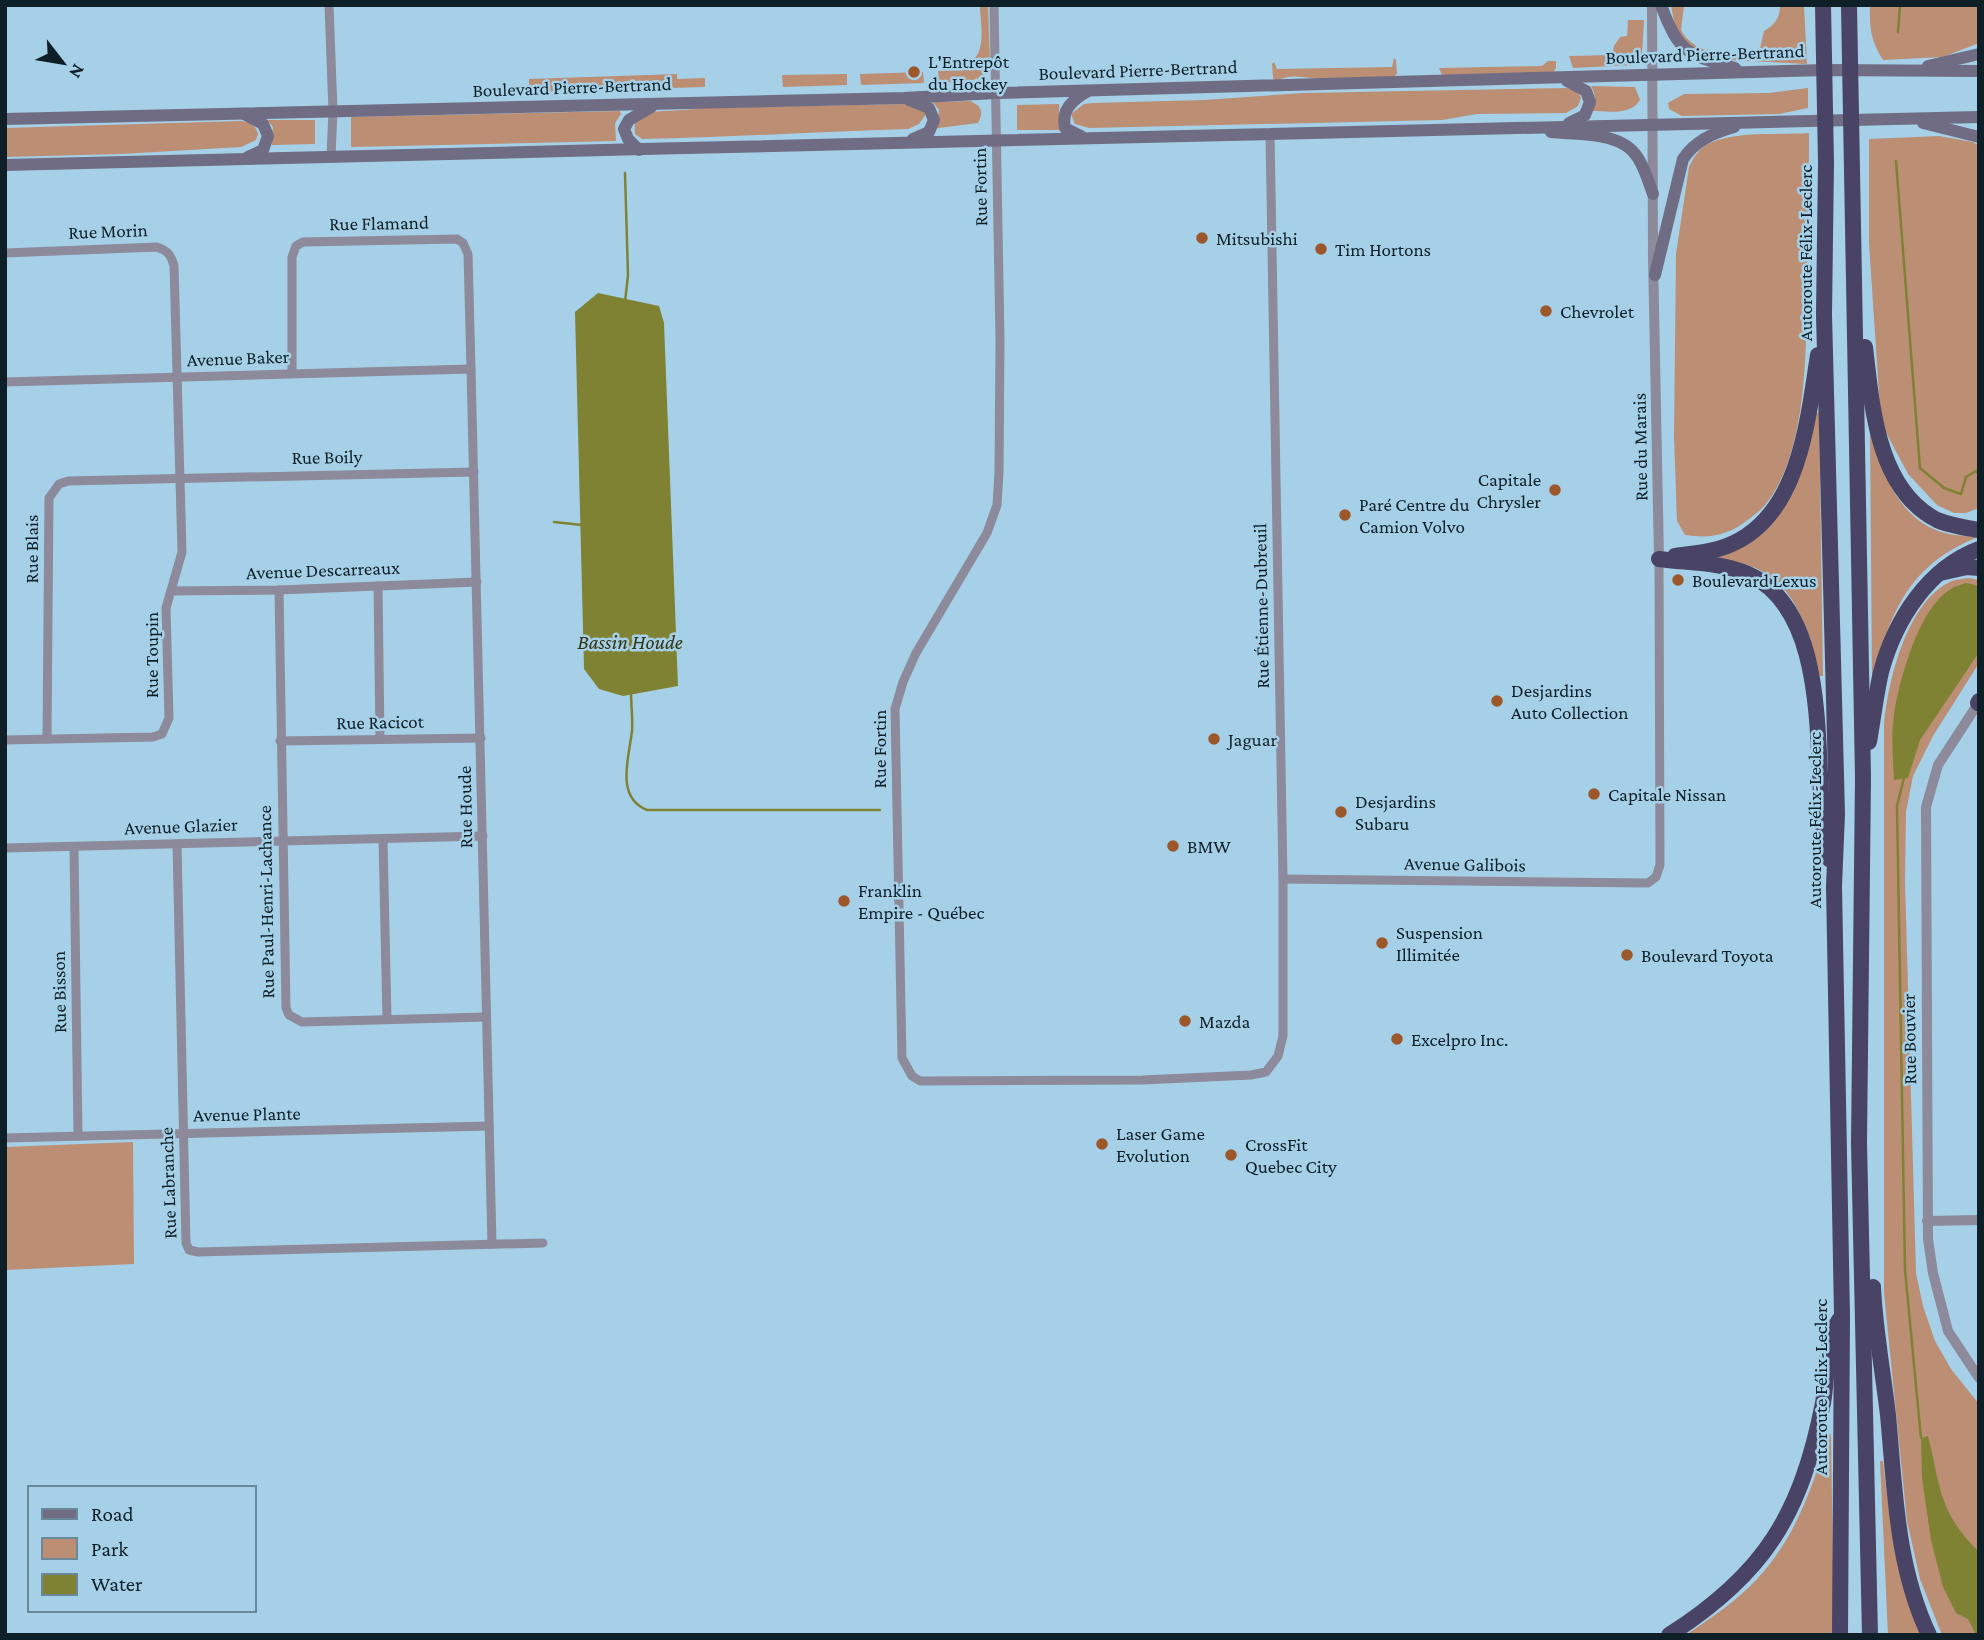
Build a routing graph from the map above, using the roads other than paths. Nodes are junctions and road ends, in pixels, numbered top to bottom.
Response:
1 (329, 5) edge
2 (994, 5) edge
3 (1652, 5) edge
4 (1661, 5) edge
5 (1821, 5) edge
6 (1849, 5) edge
7 (1979, 54) edge
8 (1910, 71) junction
9 (1979, 71) edge
10 (1749, 72) junction
11 (1652, 75) junction
12 (1560, 78) junction
13 (1088, 91) junction
14 (996, 93) junction
15 (904, 98) junction
16 (654, 105) junction
17 (332, 111) junction
18 (241, 112) junction
19 (1979, 117) edge
20 (1909, 118) junction
21 (5, 119) edge
22 (1755, 121) junction
23 (1652, 123) junction
24 (1566, 125) junction
25 (1502, 127) junction
26 (1270, 134) junction
27 (1087, 138) junction
28 (1979, 138) edge
29 (997, 140) junction
30 (906, 141) junction
31 (639, 150) junction
32 (331, 156) junction
33 (242, 159) junction
34 (5, 165) edge
35 (1653, 194) junction
36 (5, 253) edge
37 (1855, 272) junction
38 (1654, 275) junction
39 (1824, 315) junction
40 (471, 369) junction
41 (292, 373) junction
42 (177, 377) junction
43 (5, 382) edge
44 (474, 472) junction
45 (181, 477) junction
46 (1979, 516) edge
47 (1938, 520) junction
48 (1979, 530) edge
49 (1979, 549) edge
50 (1659, 559) junction
51 (1979, 568) edge
52 (1938, 573) junction
53 (477, 582) junction
54 (378, 586) junction
55 (279, 590) junction
56 (171, 591) junction
57 (1979, 702) edge
58 (481, 738) junction
59 (47, 739) junction
60 (380, 739) junction
61 (5, 740) edge
62 (280, 741) junction
63 (1863, 778) junction
64 (483, 836) junction
65 (383, 839) junction
66 (282, 840) junction
67 (177, 844) junction
68 (74, 847) junction
69 (5, 848) edge
70 (1283, 880) junction
71 (1648, 883) joint
72 (1834, 886) junction
73 (486, 1017) junction
74 (387, 1019) junction
75 (1861, 1047) junction
76 (1266, 1072) joint
77 (489, 1126) junction
78 (184, 1133) junction
79 (78, 1136) junction
80 (5, 1138) edge
81 (1979, 1220) edge
82 (1927, 1221) junction
83 (543, 1243) dead end
84 (492, 1244) junction
85 (1842, 1315) junction
86 (1979, 1378) edge
87 (1669, 1635) edge
88 (1840, 1635) edge
89 (1870, 1635) edge
90 (1929, 1635) edge

1 - 17 street
2 - 14 street, Rue Fortin
3 - 11 street, Rue du Marais
4 - 10 main road
5 - 39 highway, Autoroute Félix-Leclerc
6 - 37 highway
7 - 8 main road
8 - 9 main road, Boulevard Pierre-Bertrand
8 - 10 main road, Boulevard Pierre-Bertrand
10 - 11 main road, Boulevard Pierre-Bertrand
11 - 12 main road, Boulevard Pierre-Bertrand
11 - 23 street, Rue du Marais
12 - 13 main road, Boulevard Pierre-Bertrand
12 - 24 main road
13 - 14 main road, Boulevard Pierre-Bertrand
13 - 27 main road
14 - 15 main road, Boulevard Pierre-Bertrand
14 - 29 street, Rue Fortin
15 - 16 main road, Boulevard Pierre-Bertrand
15 - 30 main road
16 - 17 main road, Boulevard Pierre-Bertrand
16 - 31 main road
17 - 18 main road, Boulevard Pierre-Bertrand
17 - 32 street
18 - 21 main road, Boulevard Pierre-Bertrand
18 - 33 main road
19 - 20 main road
20 - 22 main road
20 - 28 main road
22 - 23 main road
22 - 38 main road
23 - 24 main road
23 - 35 street, Rue du Marais
24 - 25 main road
25 - 26 main road
25 - 35 main road
26 - 27 main road
26 - 70 street, Rue Étienne-Dubreuil
27 - 29 main road
29 - 30 main road
29 - 76 street, Rue Fortin
30 - 31 main road
31 - 32 main road
32 - 33 main road
33 - 34 main road
35 - 38 street, Rue du Marais
36 - 42 street, Rue Morin
37 - 47 highway
37 - 63 highway
38 - 50 street, Rue du Marais
39 - 50 highway
39 - 72 highway, Autoroute Félix-Leclerc
40 - 41 street, Avenue Baker
40 - 41 street, Rue Flamand
40 - 44 street, Rue Houde
41 - 42 street, Avenue Baker
42 - 43 street, Avenue Baker
42 - 45 street, Rue Toupin
44 - 45 street, Rue Boily
44 - 53 street, Rue Houde
45 - 56 street, Rue Toupin
45 - 59 street, Rue Blais
46 - 47 highway
47 - 48 highway
49 - 52 highway
50 - 71 street, Rue du Marais
50 - 72 highway
51 - 52 highway
52 - 63 highway
53 - 54 street, Avenue Descarreaux
53 - 58 street, Rue Houde
54 - 55 street, Avenue Descarreaux
54 - 60 street
55 - 56 street, Avenue Descarreaux
55 - 62 street, Rue Paul-Henri-Lachance
56 - 59 street, Rue Toupin
57 - 82 street, Rue Bouvier
58 - 60 street, Rue Racicot
58 - 64 street, Rue Houde
59 - 61 street, Rue Toupin
60 - 62 street, Rue Racicot
62 - 66 street, Rue Paul-Henri-Lachance
63 - 75 highway
64 - 65 street, Avenue Glazier
64 - 73 street, Rue Houde
65 - 66 street, Avenue Glazier
65 - 74 street
66 - 67 street, Avenue Glazier
66 - 74 street, Rue Paul-Henri-Lachance
67 - 68 street, Avenue Glazier
67 - 78 street, Rue Labranche
68 - 69 street, Avenue Glazier
68 - 79 street, Rue Bisson
70 - 71 street, Avenue Galibois
70 - 76 street, Rue Étienne-Dubreuil
72 - 85 highway, Autoroute Félix-Leclerc
73 - 74 street, Rue Paul-Henri-Lachance
73 - 77 street, Rue Houde
75 - 89 highway
75 - 90 highway
77 - 78 street, Avenue Plante
77 - 84 street, Rue Houde
78 - 79 street, Avenue Plante
78 - 84 street, Rue Labranche
79 - 80 street, Avenue Plante
81 - 82 street
82 - 86 street, Rue Bouvier
83 - 84 street, Rue Labranche
85 - 87 highway
85 - 88 highway, Autoroute Félix-Leclerc

